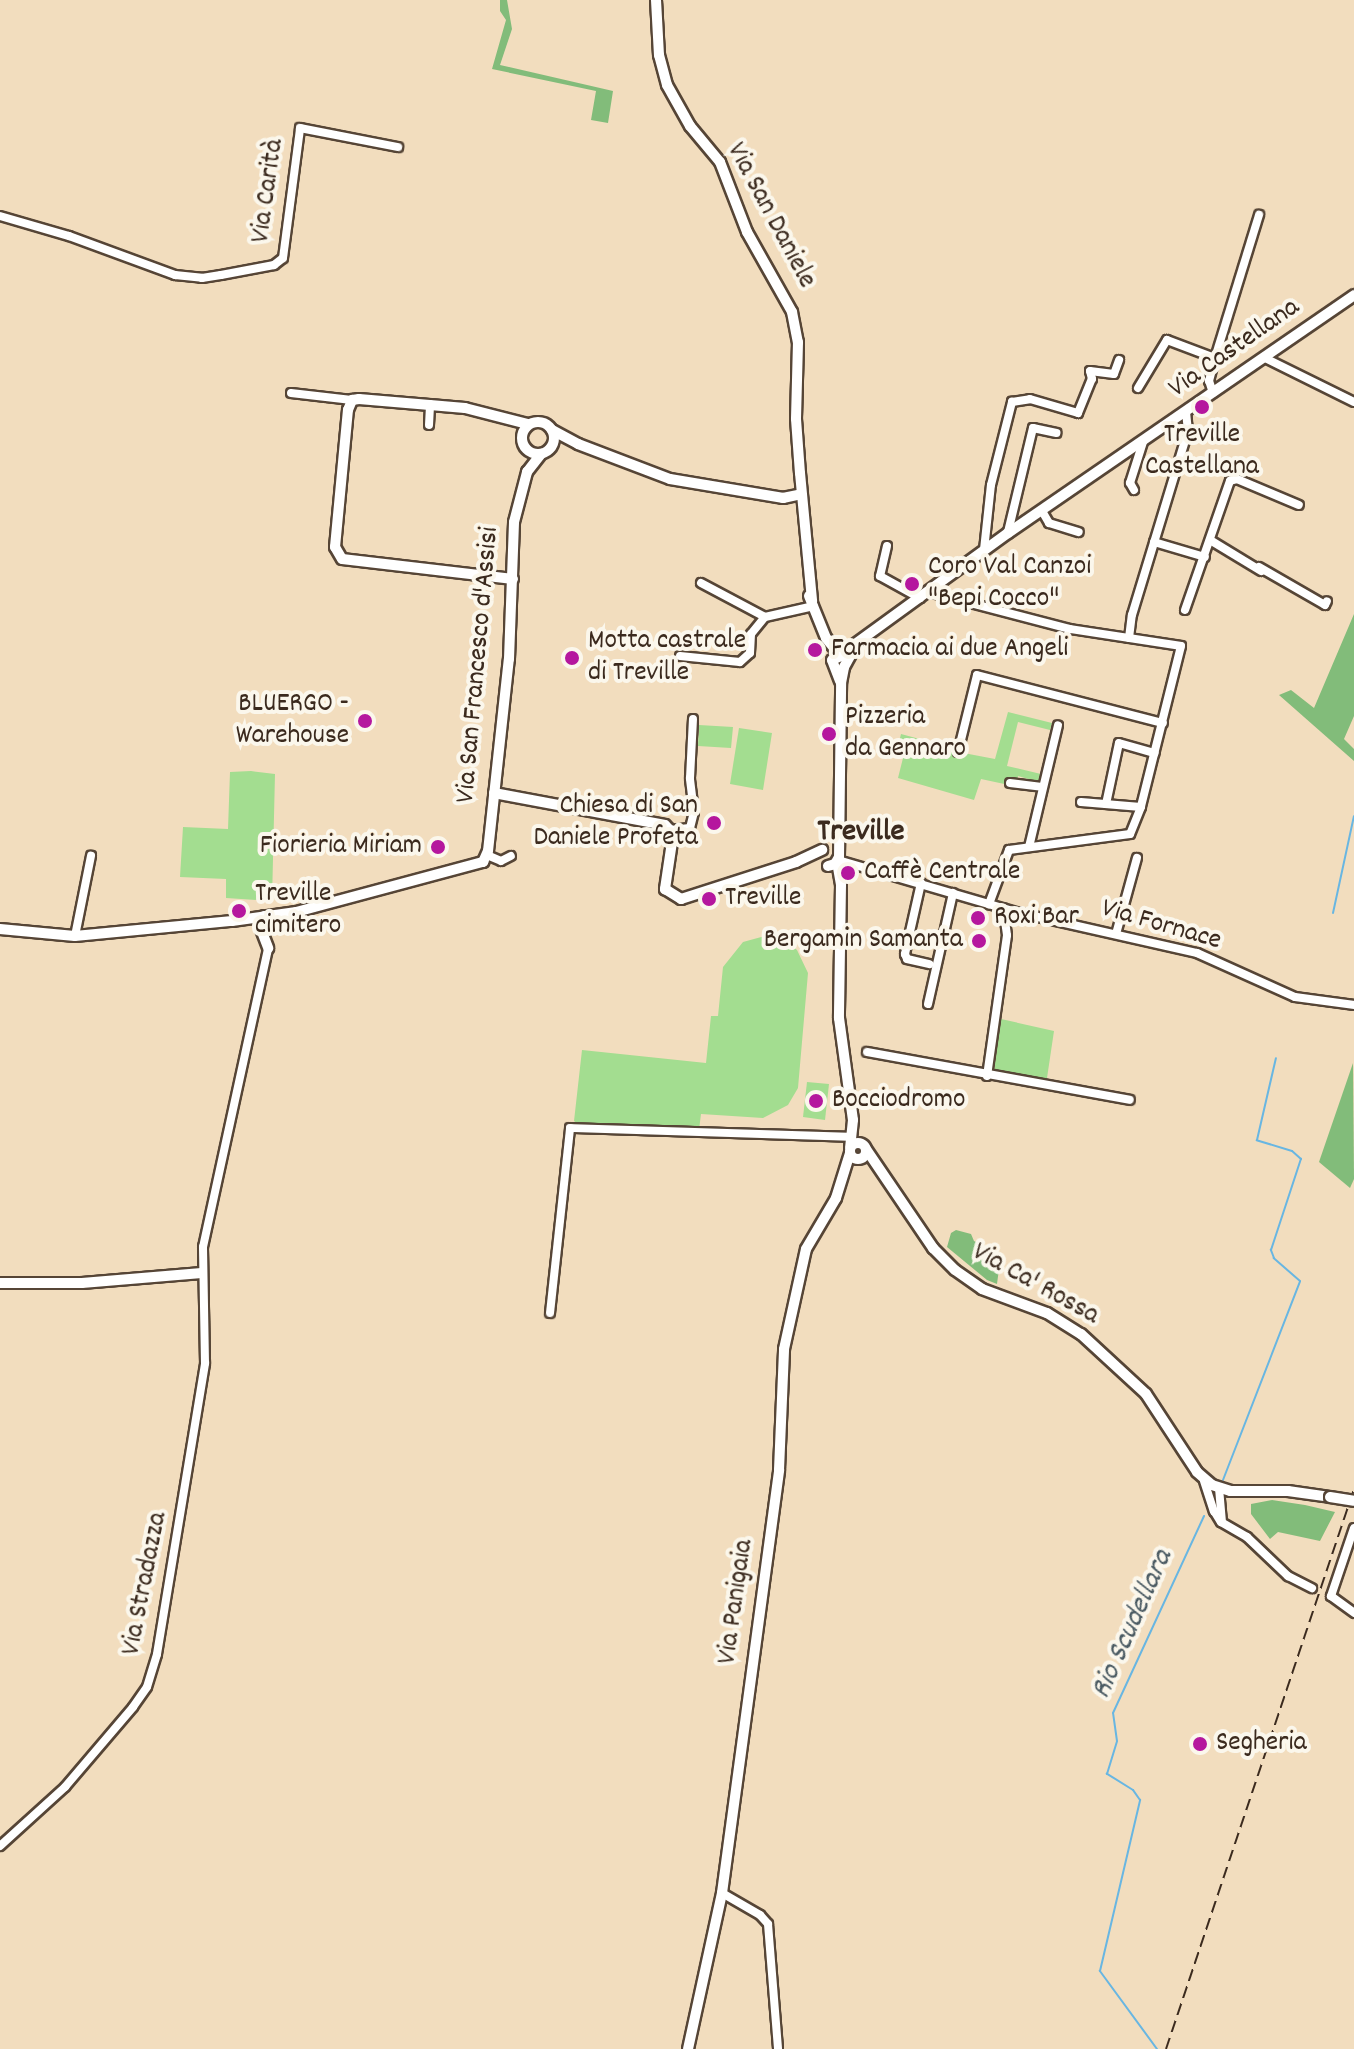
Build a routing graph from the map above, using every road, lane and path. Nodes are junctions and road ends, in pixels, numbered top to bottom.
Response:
1 (656, 0) edge
2 (398, 147) dead end
3 (1259, 215) dead end
4 (0, 216) edge
5 (1354, 295) edge
6 (1215, 358) junction
7 (1265, 358) junction
8 (1119, 360) dead end
9 (1138, 388) dead end
10 (291, 393) dead end
11 (1213, 393) junction
12 (352, 400) junction
13 (1354, 402) edge
14 (430, 405) junction
15 (1186, 412) junction
16 (503, 420) junction
17 (1172, 421) junction
18 (528, 424) junction
19 (429, 425) dead end
20 (552, 430) junction
21 (1056, 433) dead end
22 (1185, 438) junction
23 (523, 442) junction
24 (1143, 442) junction
25 (578, 444) junction
26 (552, 446) junction
27 (541, 454) junction
28 (527, 472) junction
29 (797, 477) junction
30 (1134, 490) dead end
31 (791, 495) junction
32 (1299, 505) dead end
33 (1042, 511) junction
34 (800, 517) junction
35 (1079, 532) dead end
36 (1008, 533) junction
37 (1210, 540) junction
38 (1154, 542) junction
39 (887, 546) dead end
40 (984, 550) junction
41 (1205, 557) junction
42 (513, 579) junction
43 (701, 583) dead end
44 (924, 595) junction
45 (1327, 601) dead end
46 (813, 604) junction
47 (1185, 610) dead end
48 (765, 617) junction
49 (1129, 638) junction
50 (680, 656) dead end
51 (840, 661) junction
52 (693, 719) dead end
53 (1163, 723) junction
54 (1058, 725) dead end
55 (958, 752) dead end
56 (1155, 753) junction
57 (1010, 783) dead end
58 (1042, 787) junction
59 (494, 793) junction
60 (1081, 802) dead end
61 (1106, 804) junction
62 (1141, 807) junction
63 (670, 830) junction
64 (1029, 847) junction
65 (91, 856) dead end
66 (511, 856) dead end
67 (830, 857) junction
68 (485, 858) junction
69 (1137, 858) dead end
70 (921, 883) junction
71 (953, 893) junction
72 (989, 904) junction
73 (1003, 908) junction
74 (1016, 912) junction
75 (267, 923) junction
76 (0, 929) edge
77 (1116, 934) junction
78 (1007, 935) junction
79 (75, 936) junction
80 (268, 948) joint
81 (929, 964) dead end
82 (928, 1004) dead end
83 (1354, 1005) edge
84 (867, 1052) dead end
85 (987, 1076) junction
86 (1130, 1100) dead end
87 (857, 1150) junction
88 (202, 1273) junction
89 (0, 1283) edge
90 (550, 1313) dead end
91 (1203, 1478) junction
92 (1219, 1488) junction
93 (1236, 1492) junction
94 (1212, 1500) junction
95 (1223, 1500) junction
96 (1354, 1501) edge
97 (1228, 1527) junction
98 (1354, 1528) edge
99 (1312, 1588) dead end
100 (1354, 1613) edge
101 (0, 1846) edge
102 (722, 1893) junction
103 (688, 2049) edge
104 (778, 2049) edge

1 - 29 street, Via San Daniele
2 - 4 street, Via Carità
3 - 6 street
5 - 7 street, Via Castellana
6 - 9 street
6 - 11 street
7 - 11 street, Via Castellana
7 - 13 street
8 - 40 street
10 - 12 street
11 - 15 street, Via Castellana
12 - 14 street
12 - 42 street
14 - 16 street
14 - 19 street
15 - 17 street, Via Castellana
15 - 22 street
16 - 18 street
16 - 23 street
17 - 22 street
17 - 24 street, Via Castellana
18 - 20 street
18 - 23 street
20 - 25 street
20 - 26 street
21 - 36 street
22 - 38 street
23 - 27 street
23 - 28 street, Via San Francesco d'Assisi
24 - 30 street
24 - 33 street, Via Castellana
25 - 26 street
25 - 31 street
26 - 27 street
27 - 28 street, Via San Francesco d'Assisi
28 - 42 street, Via San Francesco d'Assisi
29 - 31 street
29 - 34 street, Via San Daniele
31 - 34 street
32 - 37 street
33 - 35 street
33 - 36 street, Via Castellana
34 - 46 street, Via San Daniele
36 - 40 street, Via Castellana
37 - 41 street
37 - 45 street
38 - 41 street
38 - 49 street
39 - 44 street
40 - 44 street, Via Castellana
41 - 47 street
42 - 59 street, Via San Francesco d'Assisi
43 - 48 street
44 - 49 street
44 - 51 street, Via Castellana
46 - 48 street
46 - 51 street, Via San Daniele
48 - 50 street
49 - 53 street
51 - 67 street
52 - 63 street
53 - 55 street
53 - 56 street
54 - 58 street
56 - 61 street
56 - 62 street
57 - 58 street
58 - 64 street
59 - 63 street
59 - 68 street, Via San Francesco d'Assisi
60 - 61 street
61 - 62 street
62 - 64 street
63 - 67 street
64 - 72 street
65 - 79 street
66 - 68 street
67 - 70 street, Via Fornace
67 - 87 street
68 - 75 street
69 - 77 street
70 - 71 street, Via Fornace
70 - 81 street
71 - 72 street, Via Fornace
71 - 82 street
72 - 73 street, Via Fornace
73 - 74 street, Via Fornace
73 - 78 street
74 - 77 street, Via Fornace
74 - 78 street
75 - 79 street
75 - 80 street
76 - 79 street
77 - 83 street, Via Fornace
78 - 85 street
80 - 88 street, Via Stradazza
84 - 85 street
85 - 86 street
87 - 90 street
87 - 91 street, Via Ca' Rossa
87 - 102 street, Via Panigaia
88 - 89 street
88 - 101 street, Via Stradazza
91 - 92 street, Via Ca' Rossa
91 - 94 street, Via Ca' Rossa
92 - 93 street, Via Ca' Rossa
92 - 94 street
92 - 95 street
93 - 95 street, Via Ca' Rossa
93 - 96 street, Via Ca' Rossa, bridge
94 - 97 street, Via Ca' Rossa
95 - 97 street
97 - 99 street, Via Ca' Rossa
98 - 100 street
102 - 103 street, Via Panigaia
102 - 104 street

